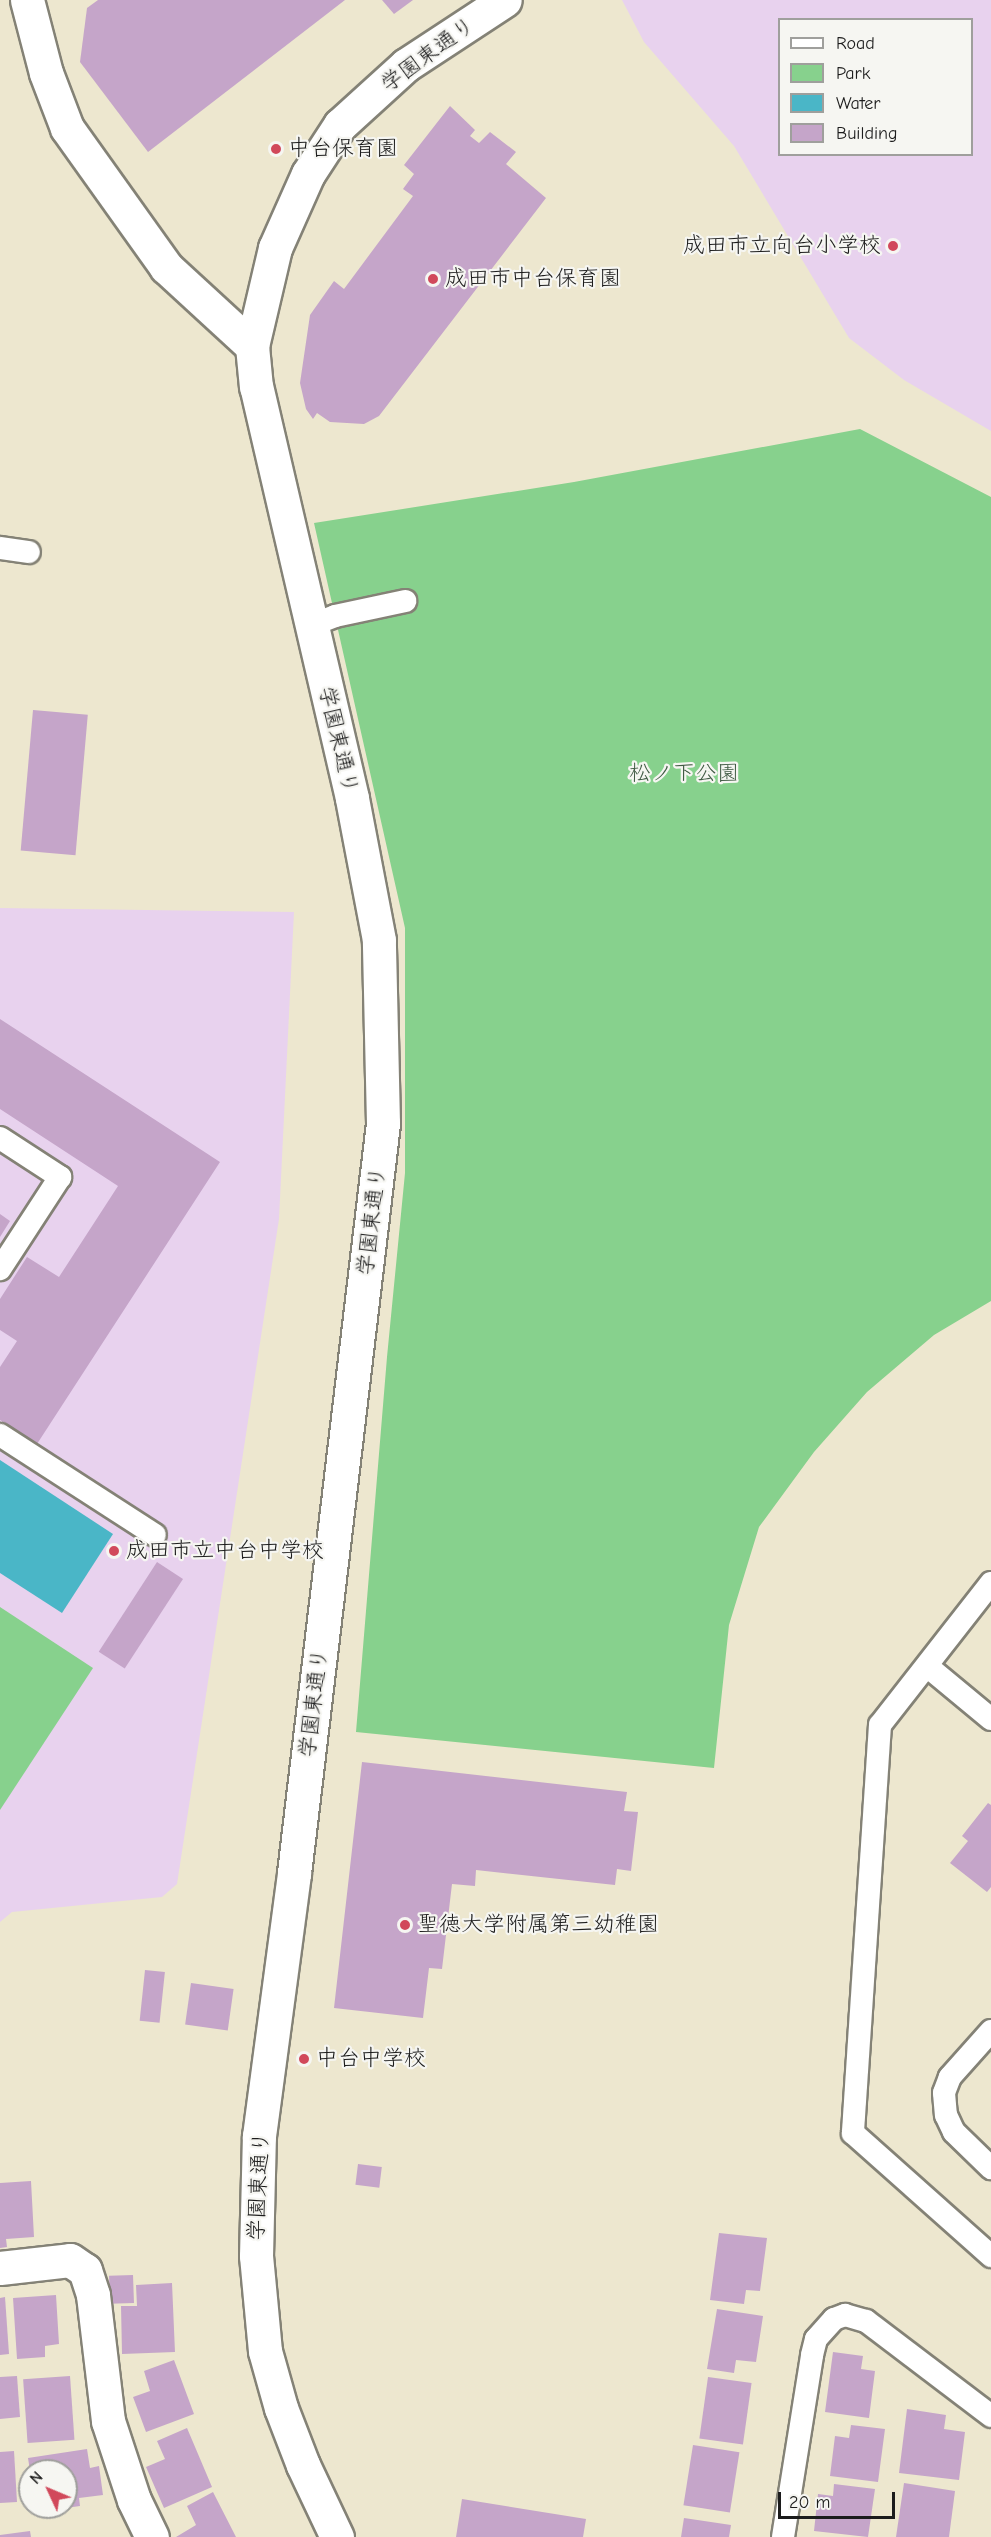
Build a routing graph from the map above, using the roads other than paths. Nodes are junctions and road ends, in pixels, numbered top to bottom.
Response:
1 (27, 0) edge
2 (506, 0) edge
3 (252, 346) junction
4 (0, 548) edge
5 (29, 552) dead end
6 (405, 601) dead end
7 (312, 625) junction
8 (0, 1138) edge
9 (0, 1269) edge
10 (0, 1435) edge
11 (155, 1535) dead end
12 (991, 1583) edge
13 (927, 1666) junction
14 (991, 1719) edge
15 (991, 2031) edge
16 (991, 2168) edge
17 (991, 2256) edge
18 (0, 2268) edge
19 (991, 2416) edge
20 (152, 2537) edge
21 (337, 2537) edge
22 (783, 2537) edge

1 - 3 street
2 - 3 street, 学園東通り
3 - 7 street, 学園東通り
4 - 5 lane
6 - 7 lane
7 - 21 street, 学園東通り
8 - 9 lane
10 - 11 lane
12 - 13 lane
13 - 14 lane
13 - 17 lane
15 - 16 lane
18 - 20 street
19 - 22 lane

